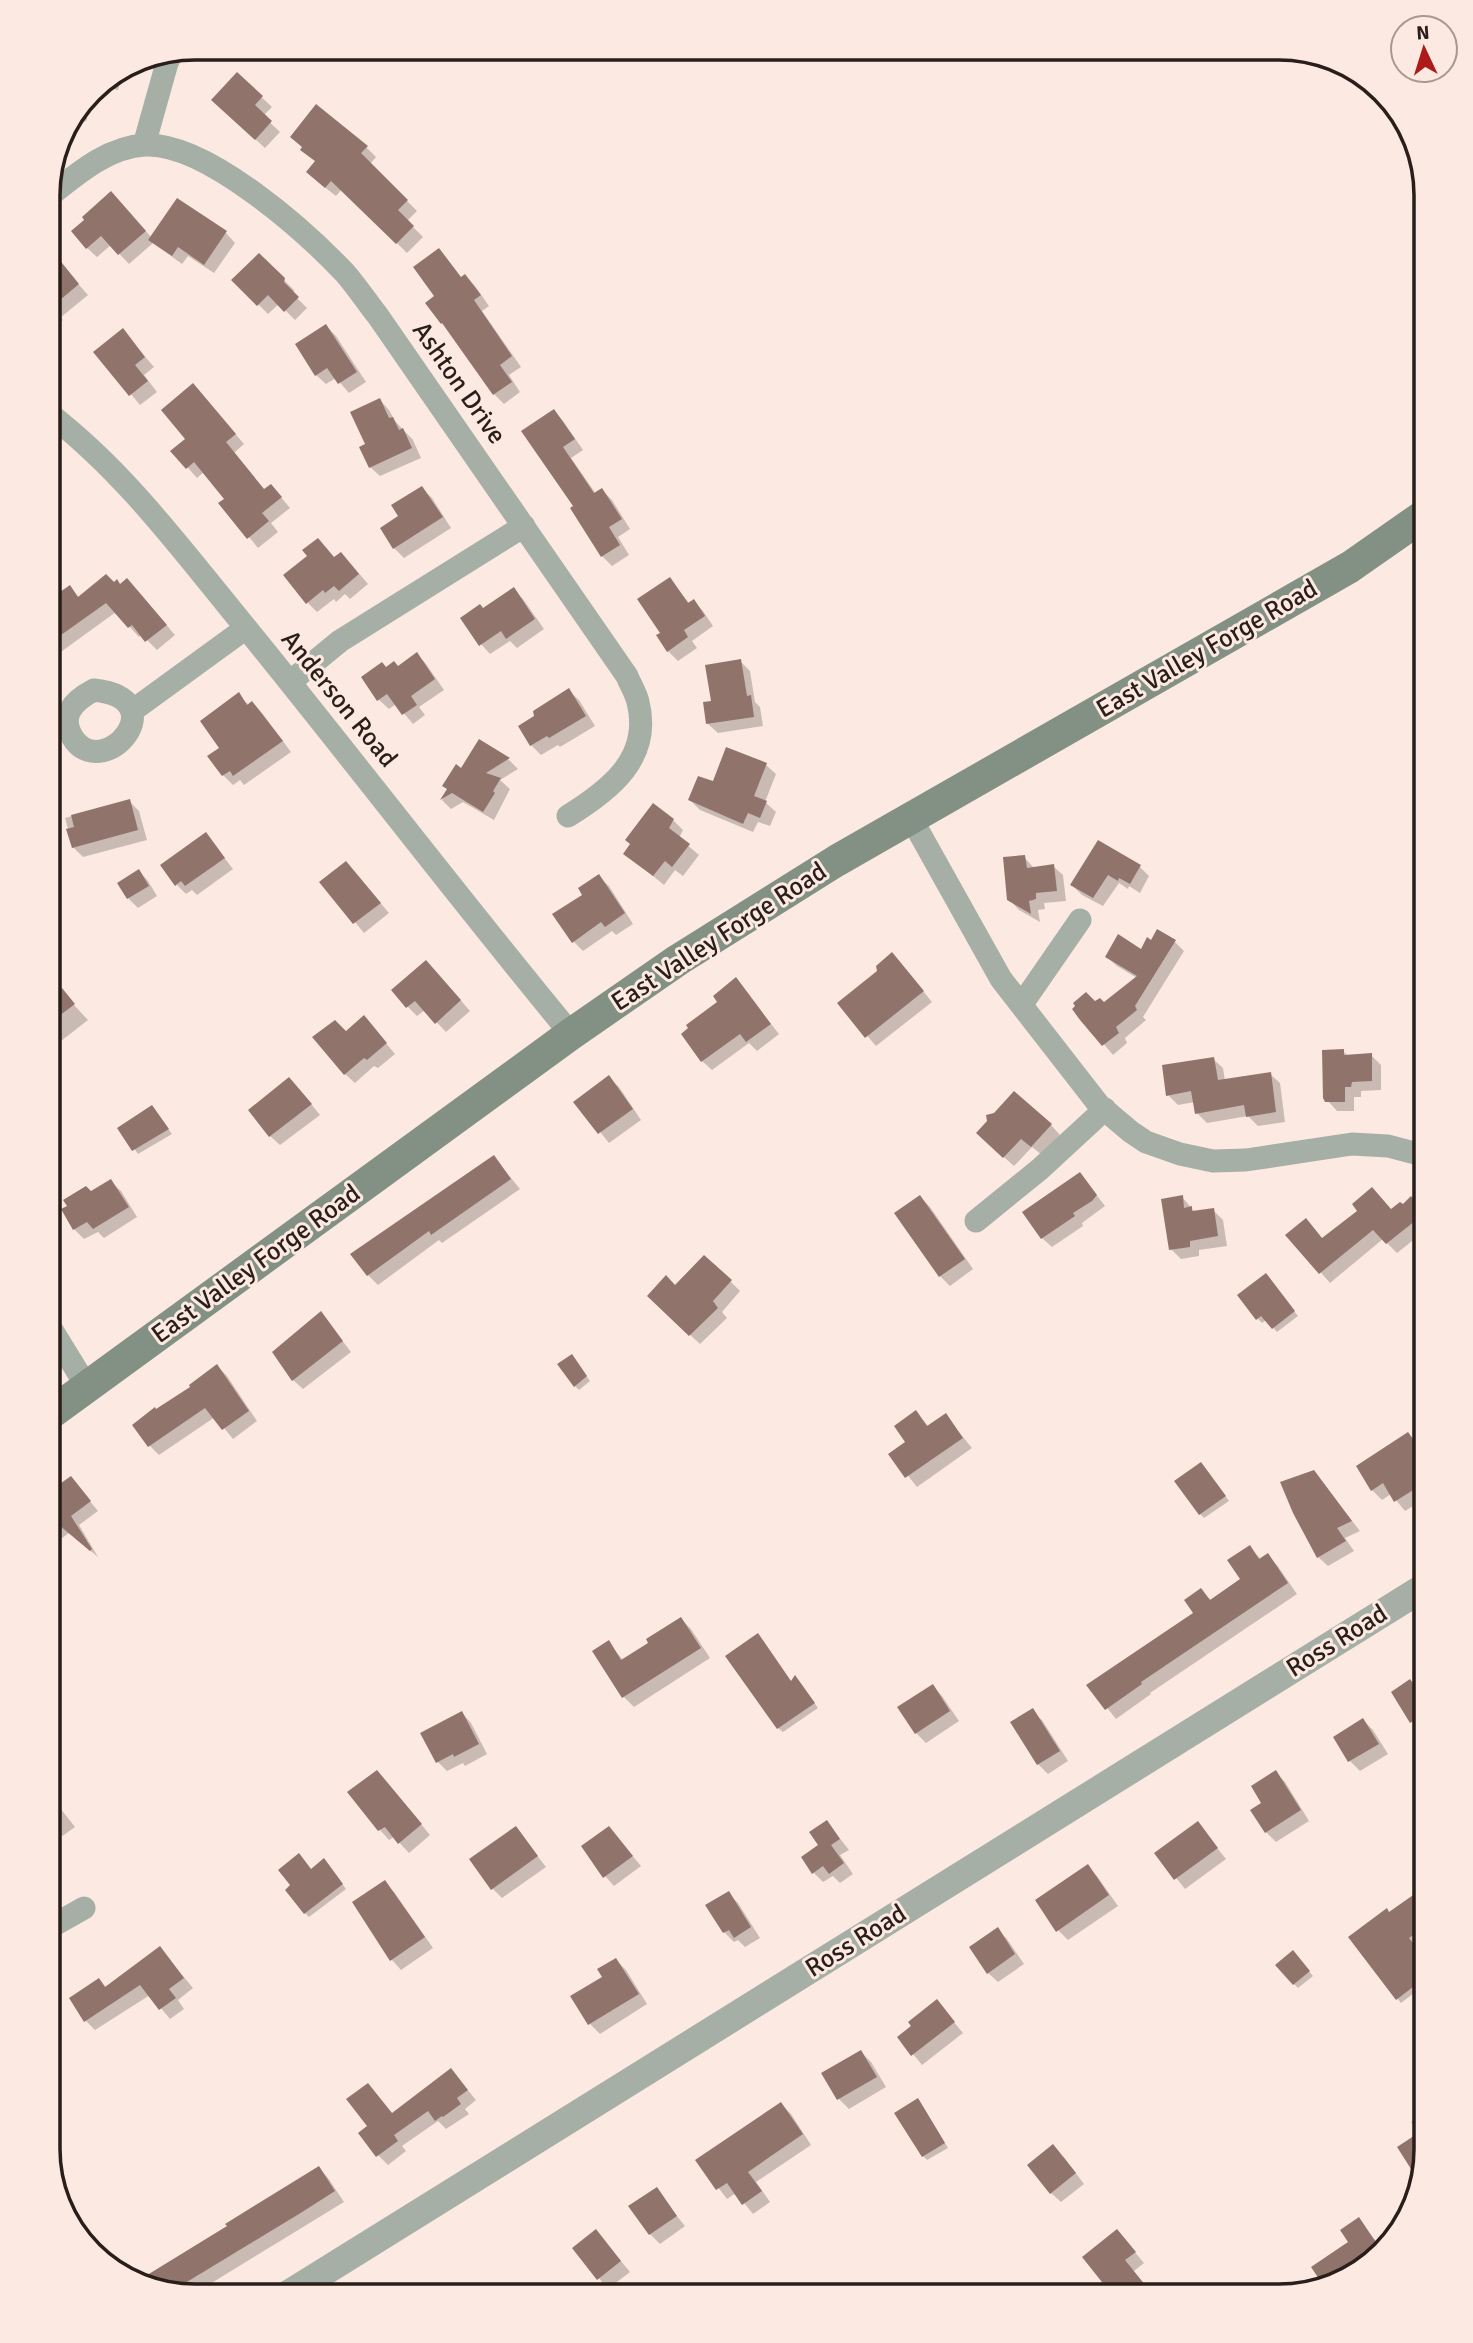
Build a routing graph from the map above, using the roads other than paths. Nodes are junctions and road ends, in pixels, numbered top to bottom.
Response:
1 (167, 62) edge
2 (144, 145) junction
3 (60, 187) edge
4 (60, 424) edge
5 (1414, 522) edge
6 (524, 526) junction
7 (246, 628) junction
8 (289, 682) junction
9 (132, 711) dead end
10 (568, 816) dead end
11 (911, 818) junction
12 (1080, 920) dead end
13 (1022, 1004) junction
14 (571, 1034) junction
15 (1105, 1110) junction
16 (1414, 1153) edge
17 (975, 1221) dead end
18 (60, 1343) edge
19 (87, 1387) junction
20 (60, 1407) edge
21 (1414, 1593) edge
22 (84, 1908) dead end
23 (60, 1922) edge
24 (305, 2283) edge

1 - 2 street
2 - 3 street, Ashton Drive
2 - 6 street, Ashton Drive
4 - 7 street, Anderson Road
5 - 11 main road, East Valley Forge Road
6 - 8 street
6 - 10 street, Ashton Drive
7 - 8 street, Anderson Road
7 - 9 street
8 - 14 street, Anderson Road
11 - 13 street
11 - 14 main road, East Valley Forge Road
12 - 13 street
13 - 15 street
14 - 19 main road, East Valley Forge Road
15 - 16 street
15 - 17 street
18 - 19 street
19 - 20 main road, East Valley Forge Road
21 - 24 street, Ross Road
22 - 23 street

